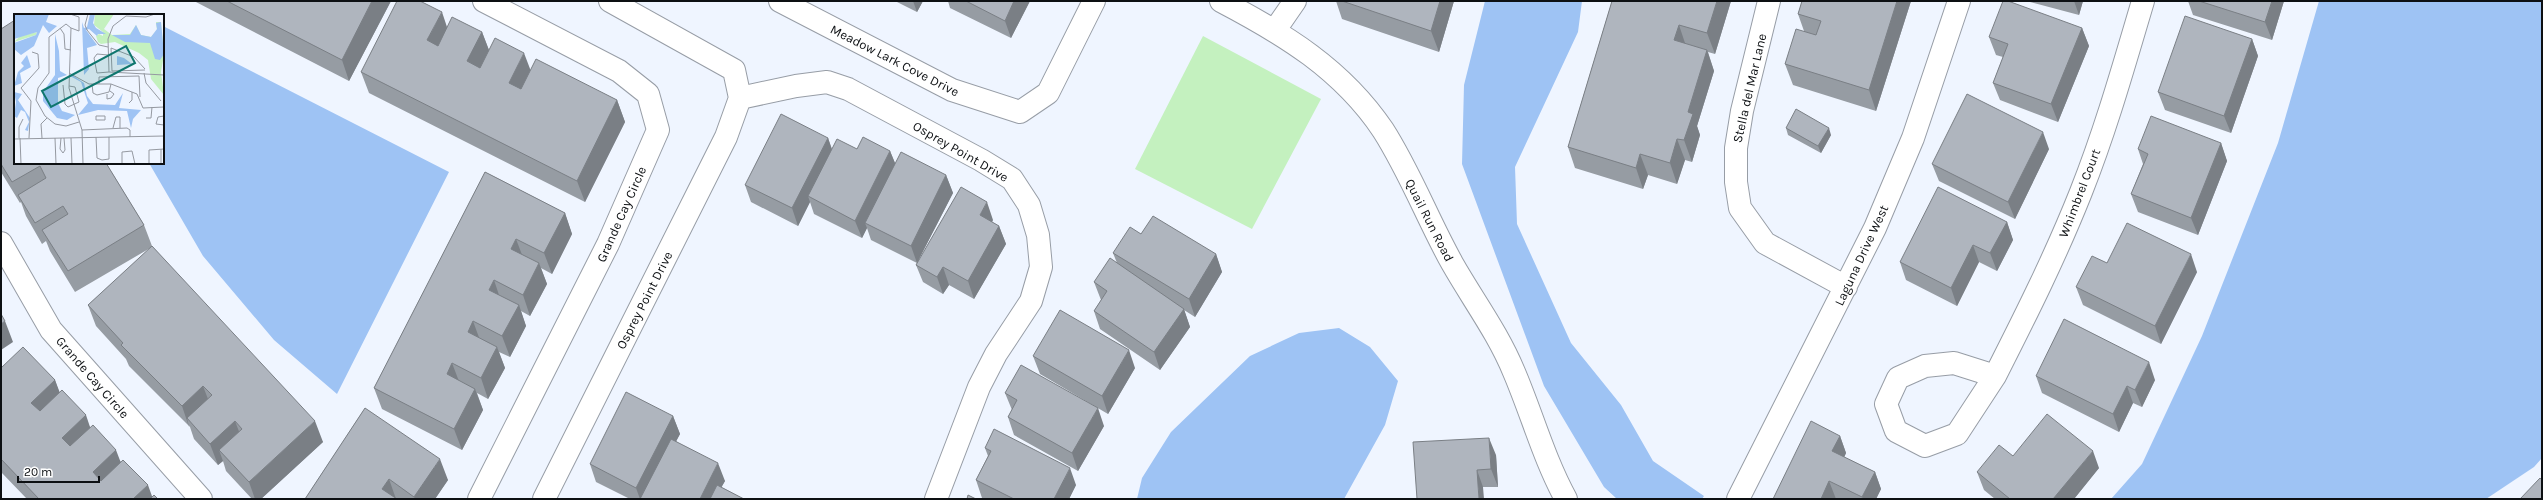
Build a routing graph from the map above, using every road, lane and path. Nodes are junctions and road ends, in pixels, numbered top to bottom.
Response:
1 (484, 1) edge
2 (610, 1) edge
3 (780, 1) edge
4 (1094, 1) edge
5 (1221, 1) edge
6 (1295, 1) edge
7 (1769, 1) edge
8 (1959, 1) edge
9 (2142, 1) edge
10 (1275, 30) junction
11 (740, 98) junction
12 (1, 243) edge
13 (1846, 288) junction
14 (1995, 376) junction
15 (201, 499) edge
16 (479, 499) edge
17 (544, 499) edge
18 (936, 499) edge
19 (1566, 499) edge
20 (1738, 499) edge

1 - 16 street, Grande Cay Circle
2 - 11 street
3 - 4 street, Meadow Lark Cove Drive
5 - 10 street, Quail Run Road
6 - 10 street
7 - 13 street, Stella del Mar Lane
8 - 13 street, Laguna Drive West
9 - 14 street, Whimbrel Court
10 - 19 street, Quail Run Road
11 - 17 street, Osprey Point Drive
11 - 18 street, Osprey Point Drive
12 - 15 street, Grande Cay Circle
13 - 20 street, Laguna Drive West
14 - 14 street, Whimbrel Court

